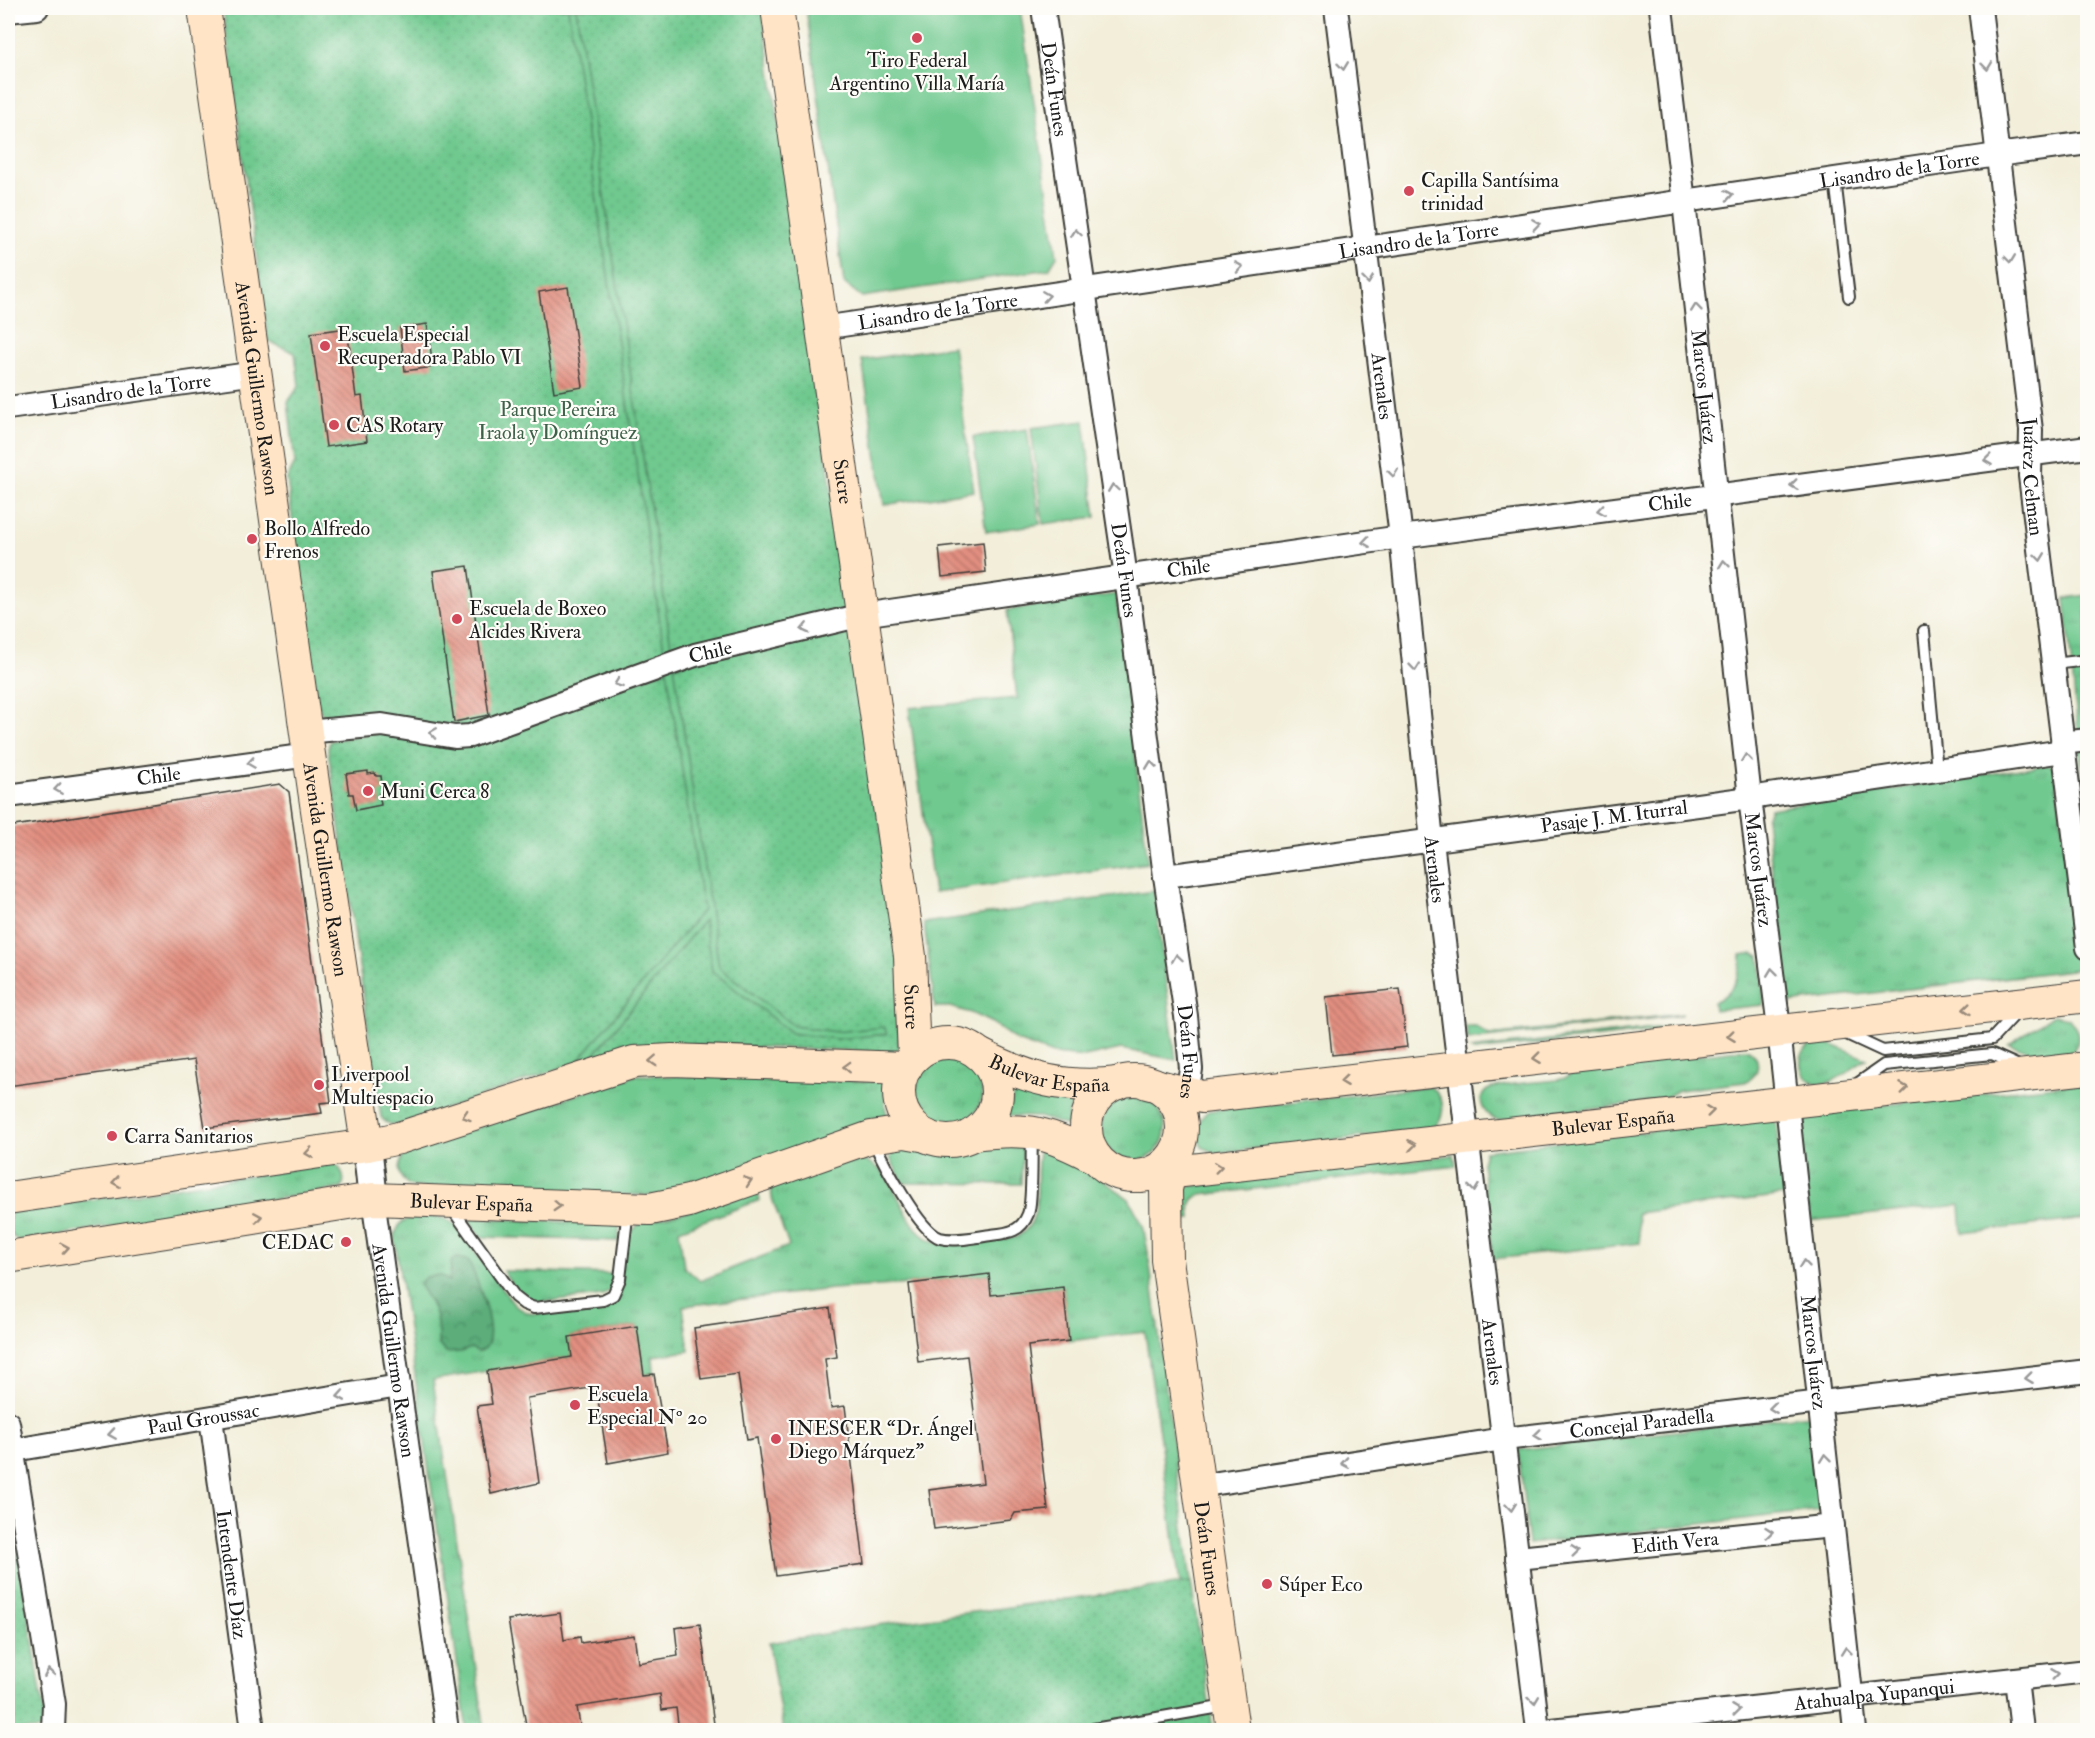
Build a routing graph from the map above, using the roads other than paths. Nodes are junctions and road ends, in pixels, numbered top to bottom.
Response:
1 (37, 8) edge
2 (204, 8) edge
3 (777, 8) edge
4 (1043, 8) edge
5 (1336, 8) edge
6 (1661, 8) edge
7 (1980, 8) edge
8 (8, 11) edge
9 (2088, 144) edge
10 (1997, 155) junction
11 (1835, 179) junction
12 (1684, 202) junction
13 (1364, 249) junction
14 (1084, 291) junction
15 (1849, 297) dead end
16 (822, 328) junction
17 (256, 373) junction
18 (8, 408) edge
19 (2088, 447) edge
20 (2030, 454) junction
21 (1716, 495) junction
22 (1401, 537) junction
23 (1126, 577) junction
24 (862, 615) junction
25 (1924, 631) dead end
26 (2088, 660) edge
27 (2053, 664) junction
28 (2088, 740) edge
29 (307, 744) junction
30 (2063, 747) junction
31 (1937, 770) junction
32 (8, 796) edge
33 (1750, 798) junction
34 (1432, 841) junction
35 (1165, 876) junction
36 (2088, 948) edge
37 (910, 956) junction
38 (2088, 996) edge
39 (1778, 1030) junction
40 (952, 1043) junction
41 (981, 1055) junction
42 (910, 1063) junction
43 (1459, 1067) junction
44 (2088, 1068) edge
45 (1133, 1083) junction
46 (1188, 1094) junction
47 (1786, 1102) junction
48 (1032, 1131) junction
49 (973, 1134) junction
50 (927, 1136) junction
51 (871, 1137) junction
52 (1468, 1138) junction
53 (367, 1145) junction
54 (1146, 1161) junction
55 (8, 1197) edge
56 (373, 1199) junction
57 (447, 1201) junction
58 (628, 1209) junction
59 (8, 1257) edge
60 (1167, 1260) junction
61 (2088, 1371) edge
62 (399, 1386) junction
63 (1819, 1402) junction
64 (211, 1418) junction
65 (8, 1423) edge
66 (1504, 1439) junction
67 (9, 1451) edge
68 (1198, 1486) junction
69 (1833, 1526) junction
70 (1517, 1558) junction
71 (2088, 1671) edge
72 (2016, 1679) junction
73 (1850, 1697) junction
74 (1231, 1718) edge
75 (1693, 1723) edge
76 (53, 1731) edge
77 (253, 1731) edge
78 (447, 1731) edge
79 (1088, 1731) edge
80 (1538, 1731) edge
81 (1552, 1731) edge
82 (1855, 1731) edge
83 (2022, 1731) edge

1 - 8 street
2 - 17 main road, Avenida Guillermo Rawson
3 - 16 main road, Sucre
14 -> 4 street, Deán Funes
5 -> 13 street, Arenales
6 - 12 street, Marcos Juárez
7 -> 10 street, Juárez Celman
9 - 10 street, Lisandro de la Torre
10 - 11 street, Lisandro de la Torre
10 -> 20 street, Juárez Celman
12 -> 11 street, Lisandro de la Torre
11 - 15 lane
13 -> 12 street, Lisandro de la Torre
21 -> 12 street, Marcos Juárez
14 -> 13 street, Lisandro de la Torre
13 -> 22 street, Arenales
16 -> 14 street, Lisandro de la Torre
23 -> 14 street, Deán Funes
16 - 24 main road, Sucre
17 - 18 street, Lisandro de la Torre
17 - 29 main road, Avenida Guillermo Rawson
19 - 20 street, Chile
20 -> 21 street, Chile
20 -> 27 street, Juárez Celman
21 -> 22 street, Chile
33 -> 21 street, Marcos Juárez
22 -> 23 street, Chile
22 -> 34 street, Arenales
23 - 24 street, Chile
35 -> 23 street, Deán Funes
24 -> 29 street, Chile
24 - 37 main road, Sucre
25 - 31 lane
26 - 27 lane
27 - 30 street, Juárez Celman
28 - 30 street, Pasaje J. M. Iturral
29 -> 32 street, Chile
29 - 53 main road, Avenida Guillermo Rawson
30 - 31 street, Pasaje J. M. Iturral
30 - 36 street, Juárez Celman
31 - 33 street, Pasaje J. M. Iturral
33 - 34 street, Pasaje J. M. Iturral
39 -> 33 street, Marcos Juárez
34 - 35 street, Pasaje J. M. Iturral
34 - 43 street, Arenales
46 -> 35 street, Deán Funes
37 - 40 main road, Sucre
37 - 42 main road, Sucre
38 -> 39 main road, Bulevar España
39 -> 43 main road, Bulevar España
39 - 47 street, Marcos Juárez
40 - 41 main road
40 - 42 main road
41 - 45 main road, Bulevar España
41 - 49 main road
42 - 50 main road
42 -> 53 main road
43 -> 46 main road, Bulevar España
43 - 52 street, Arenales
47 -> 44 main road, Bulevar España
45 - 46 main road, Bulevar España
45 - 54 main road
45 - 54 main road
46 - 54 street, Deán Funes
52 -> 47 main road, Bulevar España
63 -> 47 street, Marcos Juárez
48 - 49 main road
48 - 51 lane
48 - 54 main road
49 - 50 main road
50 - 51 main road, Bulevar España
58 -> 51 main road, Bulevar España
54 -> 52 main road, Bulevar España
52 -> 66 street, Arenales
53 -> 55 main road
53 - 56 street, Avenida Guillermo Rawson
54 - 60 main road, Deán Funes
54 - 60 main road, Deán Funes
56 - 57 main road, Bulevar España
59 -> 56 main road, Bulevar España
56 - 62 street, Avenida Guillermo Rawson
57 -> 58 main road, Bulevar España
57 - 58 lane
60 - 68 main road, Deán Funes
61 -> 63 street, Concejal Paradella
62 -> 64 street, Paul Groussac
62 - 78 street, Avenida Guillermo Rawson
63 -> 66 street, Concejal Paradella
69 -> 63 street, Marcos Juárez
64 -> 67 street, Paul Groussac
64 - 77 street, Intendente Díaz
65 - 67 street
66 -> 68 street, Concejal Paradella
66 -> 70 street, Arenales
76 -> 67 street
68 - 74 main road, Deán Funes
70 -> 69 street, Edith Vera
73 -> 69 street, Marcos Juárez
70 -> 80 street, Arenales
72 -> 71 street, Atahualpa Yupanqui
72 - 73 street, Atahualpa Yupanqui
72 - 83 street
75 -> 73 street, Atahualpa Yupanqui
73 - 82 street, Marcos Juárez
74 - 79 lane
75 - 81 street, Atahualpa Yupanqui

